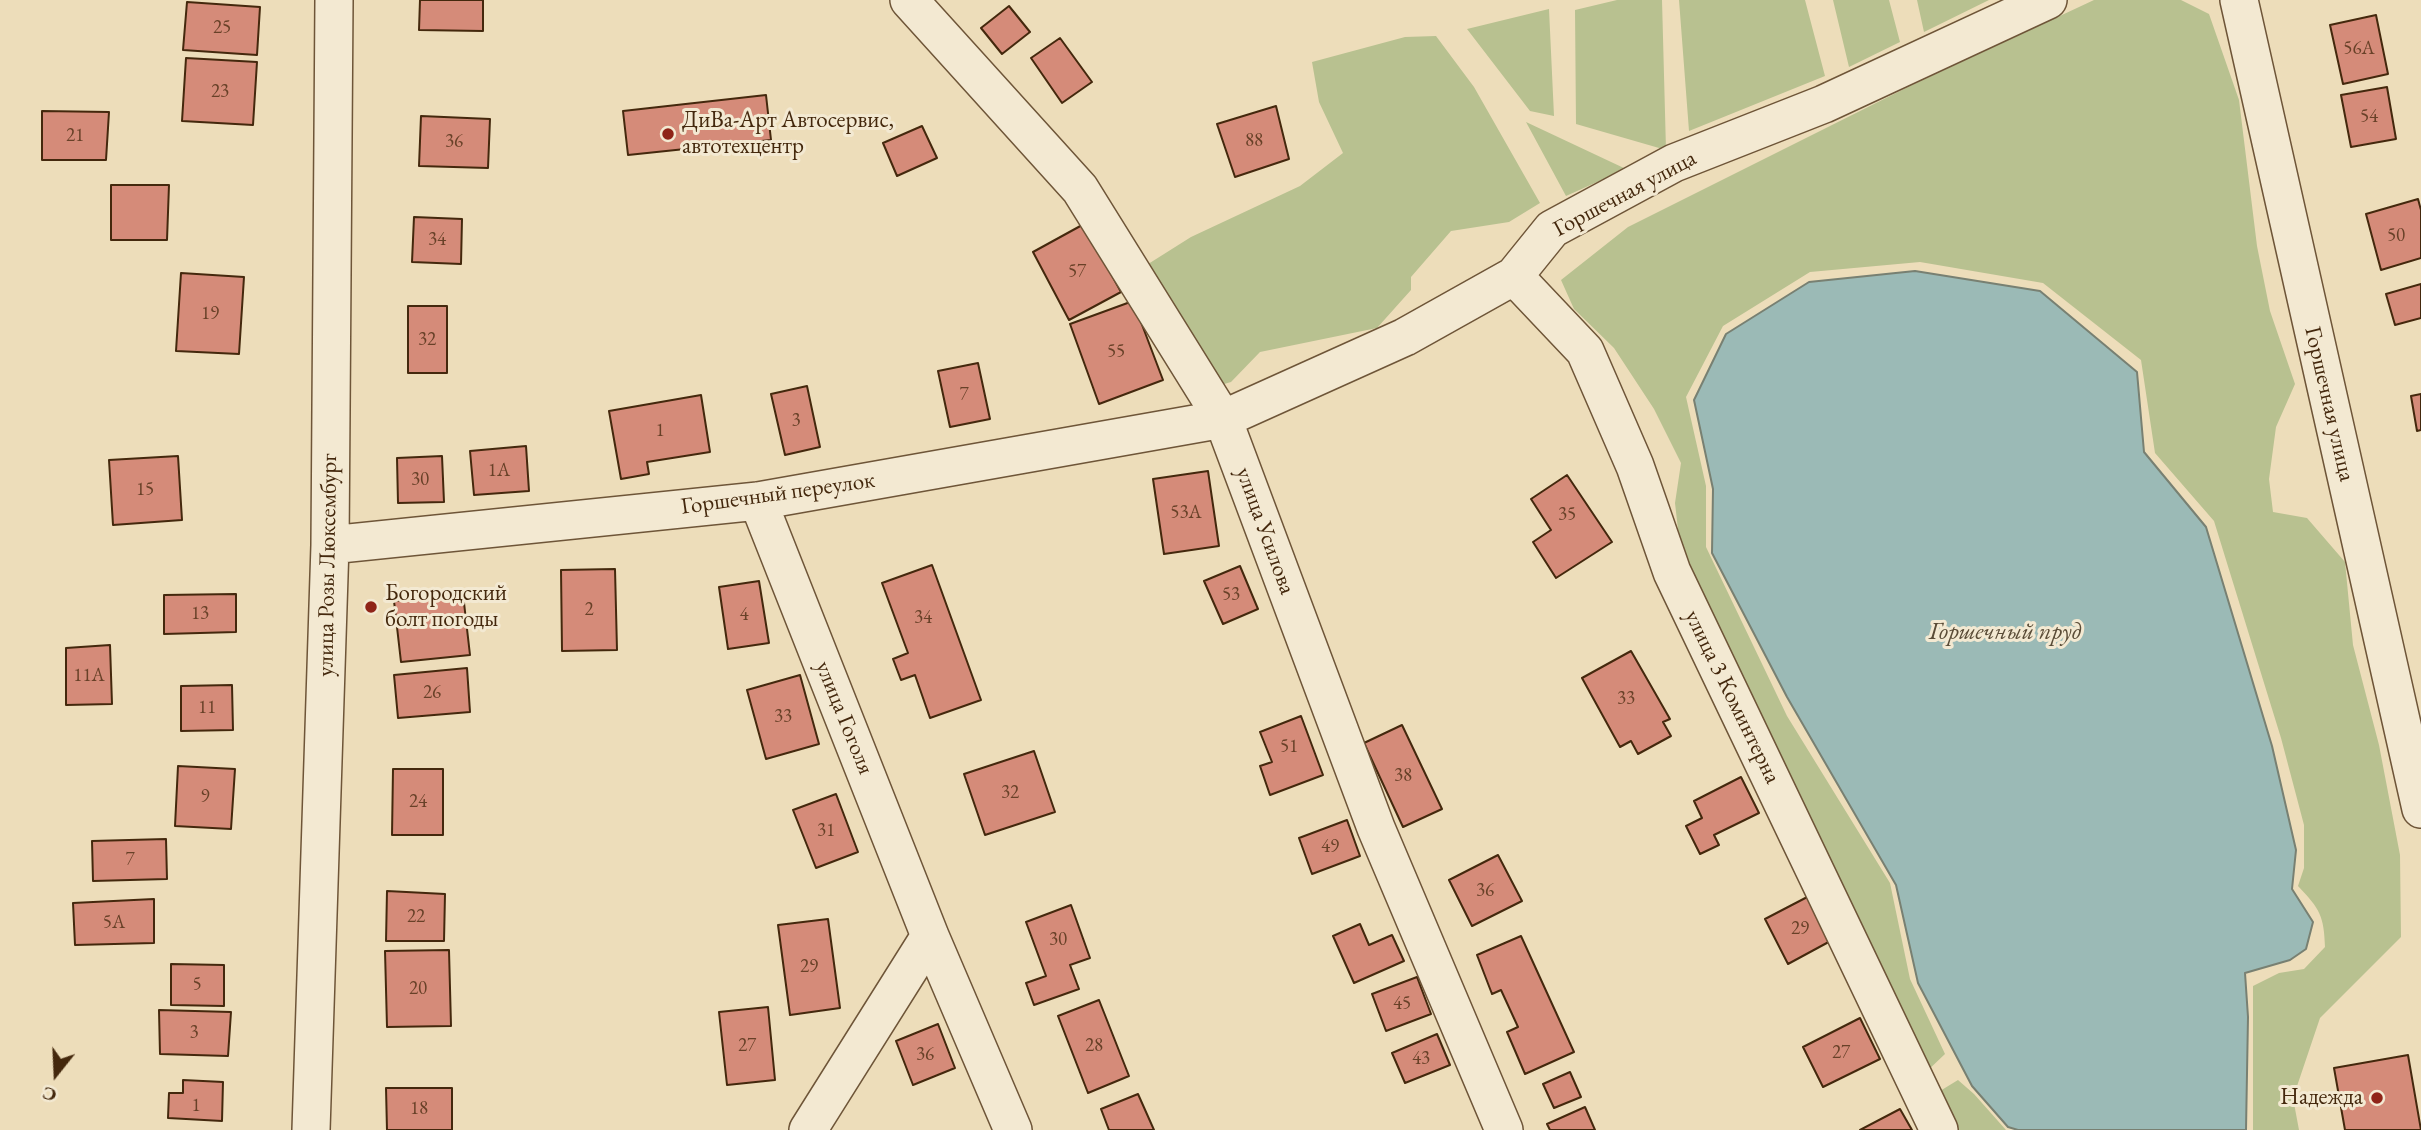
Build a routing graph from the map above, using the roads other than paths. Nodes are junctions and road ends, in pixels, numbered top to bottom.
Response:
1 (334, 0) edge
2 (909, 0) edge
3 (2048, 0) edge
4 (2239, 0) edge
5 (1514, 276) junction
6 (1223, 419) junction
7 (758, 501) junction
8 (330, 545) junction
9 (2421, 809) edge
10 (930, 936) junction
11 (311, 1130) edge
12 (808, 1130) edge
13 (1013, 1130) edge
14 (1504, 1130) edge
15 (1940, 1130) edge

1 - 8 street, улица Розы Люксембург
2 - 6 street, улица Усилова
3 - 5 street, Горшечная улица
4 - 9 street, Горшечная улица
5 - 6 street, Горшечная улица
5 - 15 street, улица 3 Коминтерна
6 - 7 street, Горшечный переулок
6 - 14 street, улица Усилова
7 - 8 street, Горшечный переулок
7 - 10 street, улица Гоголя
8 - 11 street, улица Розы Люксембург
10 - 12 street
10 - 13 street, улица Гоголя

